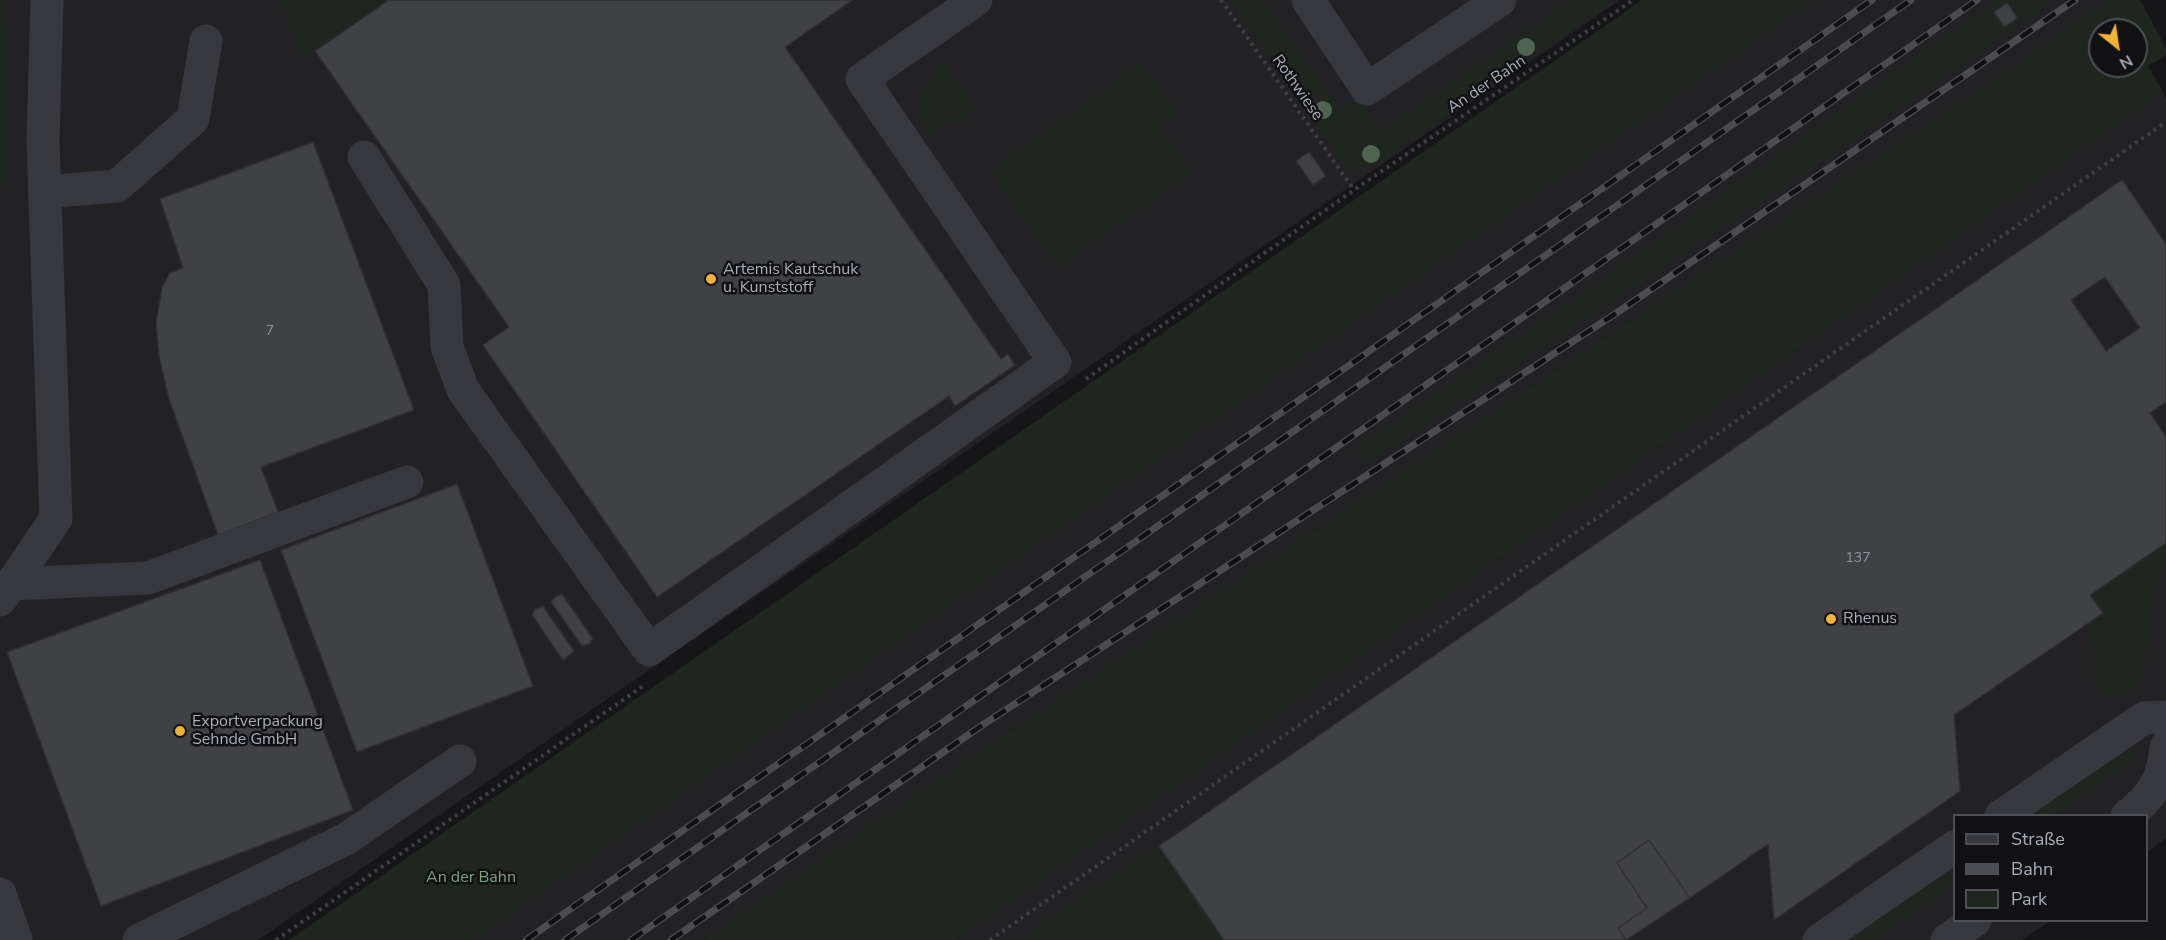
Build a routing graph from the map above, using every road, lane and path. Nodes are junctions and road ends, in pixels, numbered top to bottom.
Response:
1 (47, 0) edge
2 (976, 0) edge
3 (1221, 0) edge
4 (1308, 0) edge
5 (1500, 0) edge
6 (1633, 0) edge
7 (206, 41) dead end
8 (2166, 122) edge
9 (364, 157) dead end
10 (1354, 190) joint
11 (45, 192) junction
12 (407, 482) dead end
13 (6, 592) edge
14 (2166, 717) edge
15 (2166, 747) edge
16 (460, 761) dead end
17 (2004, 814) edge
18 (2129, 814) edge
19 (1953, 848) edge
20 (0, 894) edge
21 (1974, 922) edge
22 (16, 940) edge
23 (139, 940) edge
24 (990, 940) edge
25 (1819, 940) edge
26 (1947, 940) edge

1 - 11 street
2 - 9 street
3 - 10 path, Rothwiese
4 - 5 street
6 - 10 path, An der Bahn
7 - 11 street
8 - 24 path
11 - 13 street
12 - 13 street
14 - 17 street
15 - 18 street
16 - 23 street
19 - 25 street
20 - 22 street
21 - 26 street

